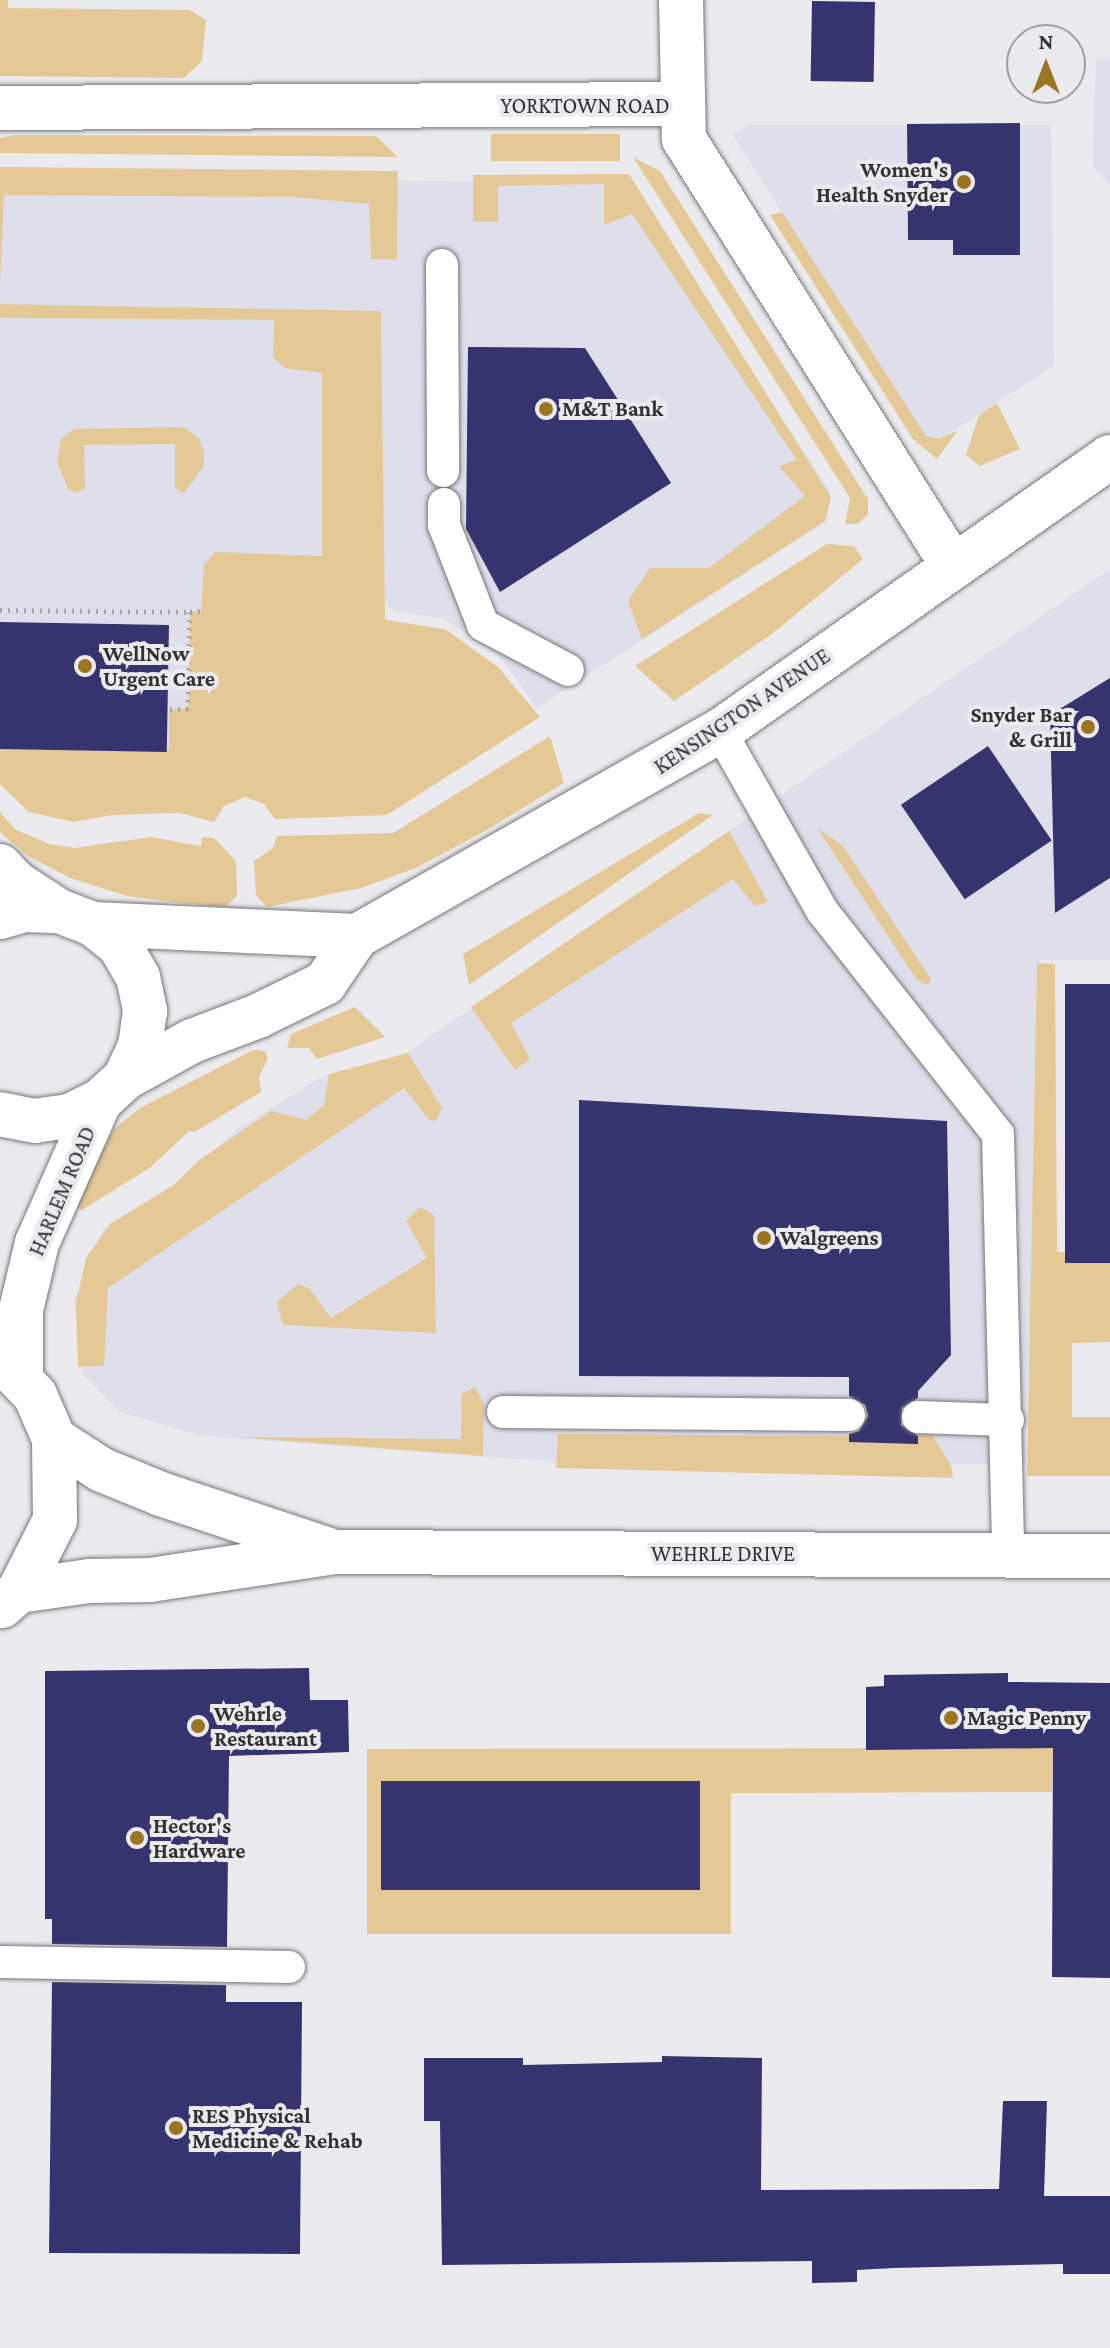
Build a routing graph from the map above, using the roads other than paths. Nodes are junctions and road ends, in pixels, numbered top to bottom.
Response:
1 (681, 0) edge
2 (680, 104) junction
3 (0, 108) edge
4 (442, 265) dead end
5 (1110, 457) edge
6 (443, 471) dead end
7 (444, 504) dead end
8 (953, 566) junction
9 (568, 670) dead end
10 (720, 731) junction
11 (0, 866) edge
12 (0, 917) edge
13 (76, 917) junction
14 (357, 936) junction
15 (112, 1090) junction
16 (0, 1114) edge
17 (11, 1368) edge
18 (503, 1412) dead end
19 (849, 1415) dead end
20 (918, 1417) dead end
21 (1008, 1420) junction
22 (54, 1439) junction
23 (335, 1552) junction
24 (1008, 1556) junction
25 (1110, 1556) edge
26 (9, 1599) edge
27 (0, 1962) edge
28 (289, 1967) dead end

1 - 2 street
2 - 3 street, YORKTOWN ROAD
2 - 8 street, YORKTOWN ROAD
4 - 6 lane
5 - 8 street, KENSINGTON AVENUE
7 - 9 lane
8 - 10 street, KENSINGTON AVENUE
10 - 14 street, KENSINGTON AVENUE
10 - 21 lane
11 - 13 street
12 - 13 street
13 - 14 street
13 - 15 street, HARLEM ROAD
14 - 15 street, KENSINGTON AVENUE
15 - 16 street, KENSINGTON AVENUE
15 - 17 street, HARLEM ROAD
17 - 22 street
18 - 19 lane
20 - 21 lane
21 - 24 lane
22 - 23 street, WEHRLE DRIVE
22 - 26 street
23 - 24 street, WEHRLE DRIVE
23 - 26 street, WEHRLE DRIVE
24 - 25 street, WEHRLE DRIVE
27 - 28 lane

